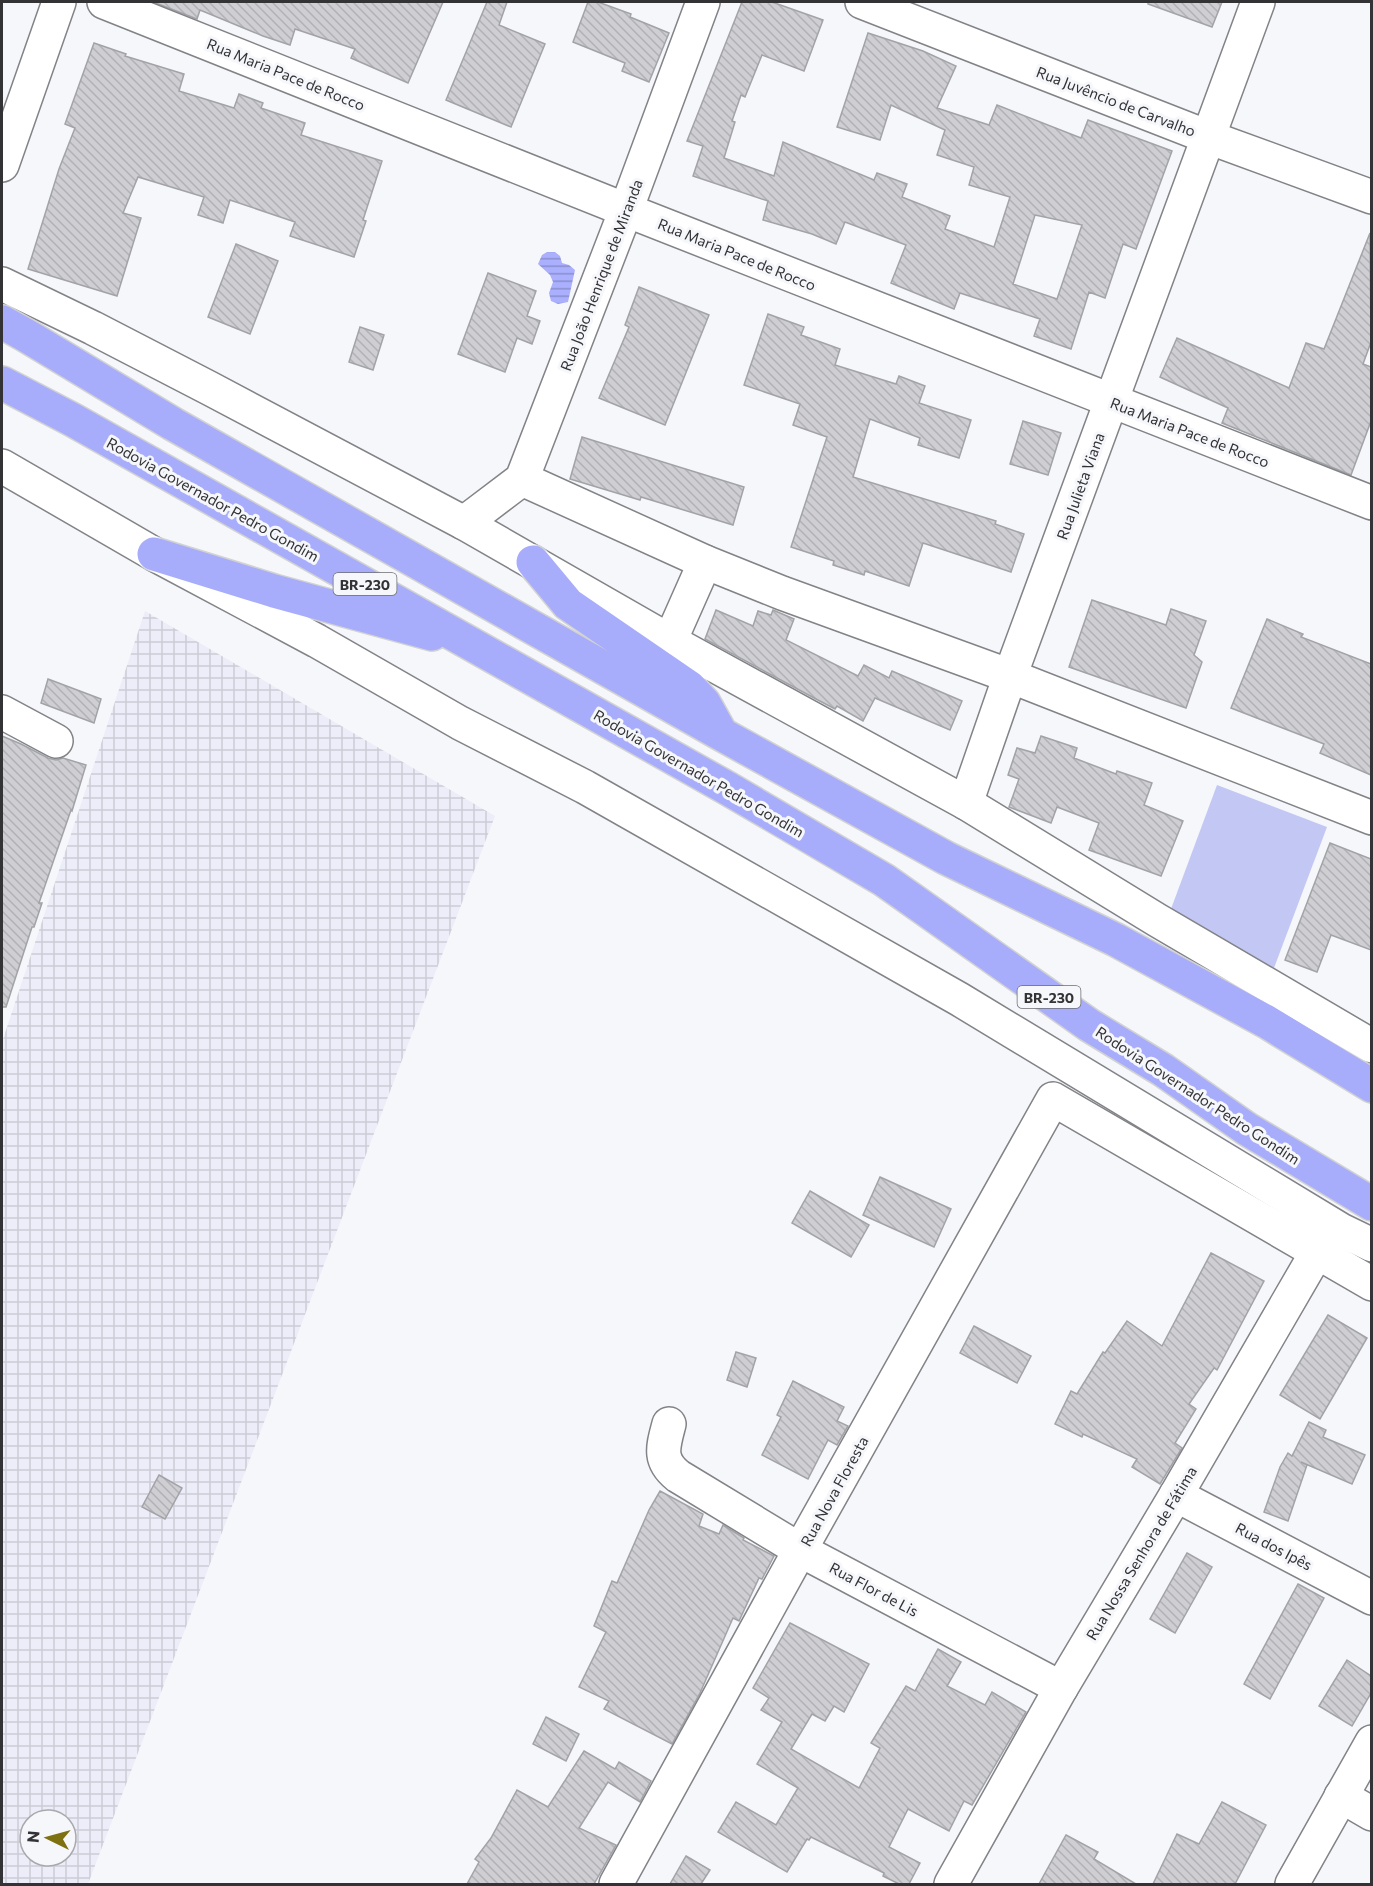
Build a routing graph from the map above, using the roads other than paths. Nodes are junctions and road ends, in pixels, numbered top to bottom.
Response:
1 (58, 2) edge
2 (105, 2) edge
3 (703, 2) edge
4 (862, 2) edge
5 (1258, 2) edge
6 (1208, 137) junction
7 (2, 165) edge
8 (1371, 197) edge
9 (626, 210) junction
10 (2, 284) edge
11 (2, 322) edge
12 (2, 383) edge
13 (1111, 402) junction
14 (2, 466) edge
15 (522, 479) junction
16 (1371, 504) edge
17 (464, 523) junction
18 (154, 554) junction
19 (533, 562) junction
20 (705, 562) junction
21 (670, 641) junction
22 (477, 646) junction
23 (1010, 676) junction
24 (2, 712) edge
25 (721, 734) junction
26 (56, 741) dead end
27 (966, 802) junction
28 (1371, 818) edge
29 (1371, 1046) edge
30 (1371, 1086) edge
31 (1371, 1204) edge
32 (1341, 1230) junction
33 (1371, 1245) edge
34 (1317, 1252) junction
35 (1371, 1284) edge
36 (669, 1424) dead end
37 (1176, 1495) junction
38 (800, 1550) junction
39 (1371, 1598) edge
40 (1061, 1688) junction
41 (1371, 1742) edge
42 (1341, 1796) junction
43 (1371, 1814) edge
44 (616, 1884) edge
45 (951, 1884) edge
46 (1292, 1884) edge

1 - 7 street
2 - 9 street, Rua Maria Pace de Rocco
3 - 9 street, Rua João Henrique de Miranda
4 - 6 street, Rua Juvêncio de Carvalho
5 - 6 street, Rua Julieta Viana
6 - 8 street, Rua Juvêncio de Carvalho
6 - 13 street, Rua Julieta Viana
9 - 13 street, Rua Maria Pace de Rocco
9 - 15 street, Rua João Henrique de Miranda
10 - 17 street
11 - 25 highway, BR-230
12 - 22 highway, Rodovia Governador Pedro Gondim / BR-230
13 - 16 street, Rua Maria Pace de Rocco
13 - 23 street, Rua Julieta Viana
14 - 18 street
15 - 17 street
15 - 20 street
17 - 19 street
18 - 22 highway
18 - 32 street
19 - 21 street
19 - 25 highway
20 - 21 street
20 - 23 street
21 - 27 street
22 - 31 highway, Rodovia Governador Pedro Gondim / BR-230
23 - 27 street, Rua Julieta Viana
23 - 28 street
24 - 26 street
25 - 30 highway, BR-230
27 - 29 street
32 - 33 street
32 - 34 street, Rua Nossa Senhora de Fátima
34 - 35 street
34 - 37 street, Rua Nossa Senhora de Fátima
34 - 38 street, Rua Nova Floresta
36 - 38 street, Rua Flor de Lis
37 - 39 street, Rua dos Ipês
37 - 40 street, Rua Nossa Senhora de Fátima
38 - 40 street, Rua Flor de Lis
38 - 44 street, Rua Nova Floresta
40 - 45 street, Rua Nossa Senhora de Fátima
41 - 42 street
42 - 43 street
42 - 46 street

